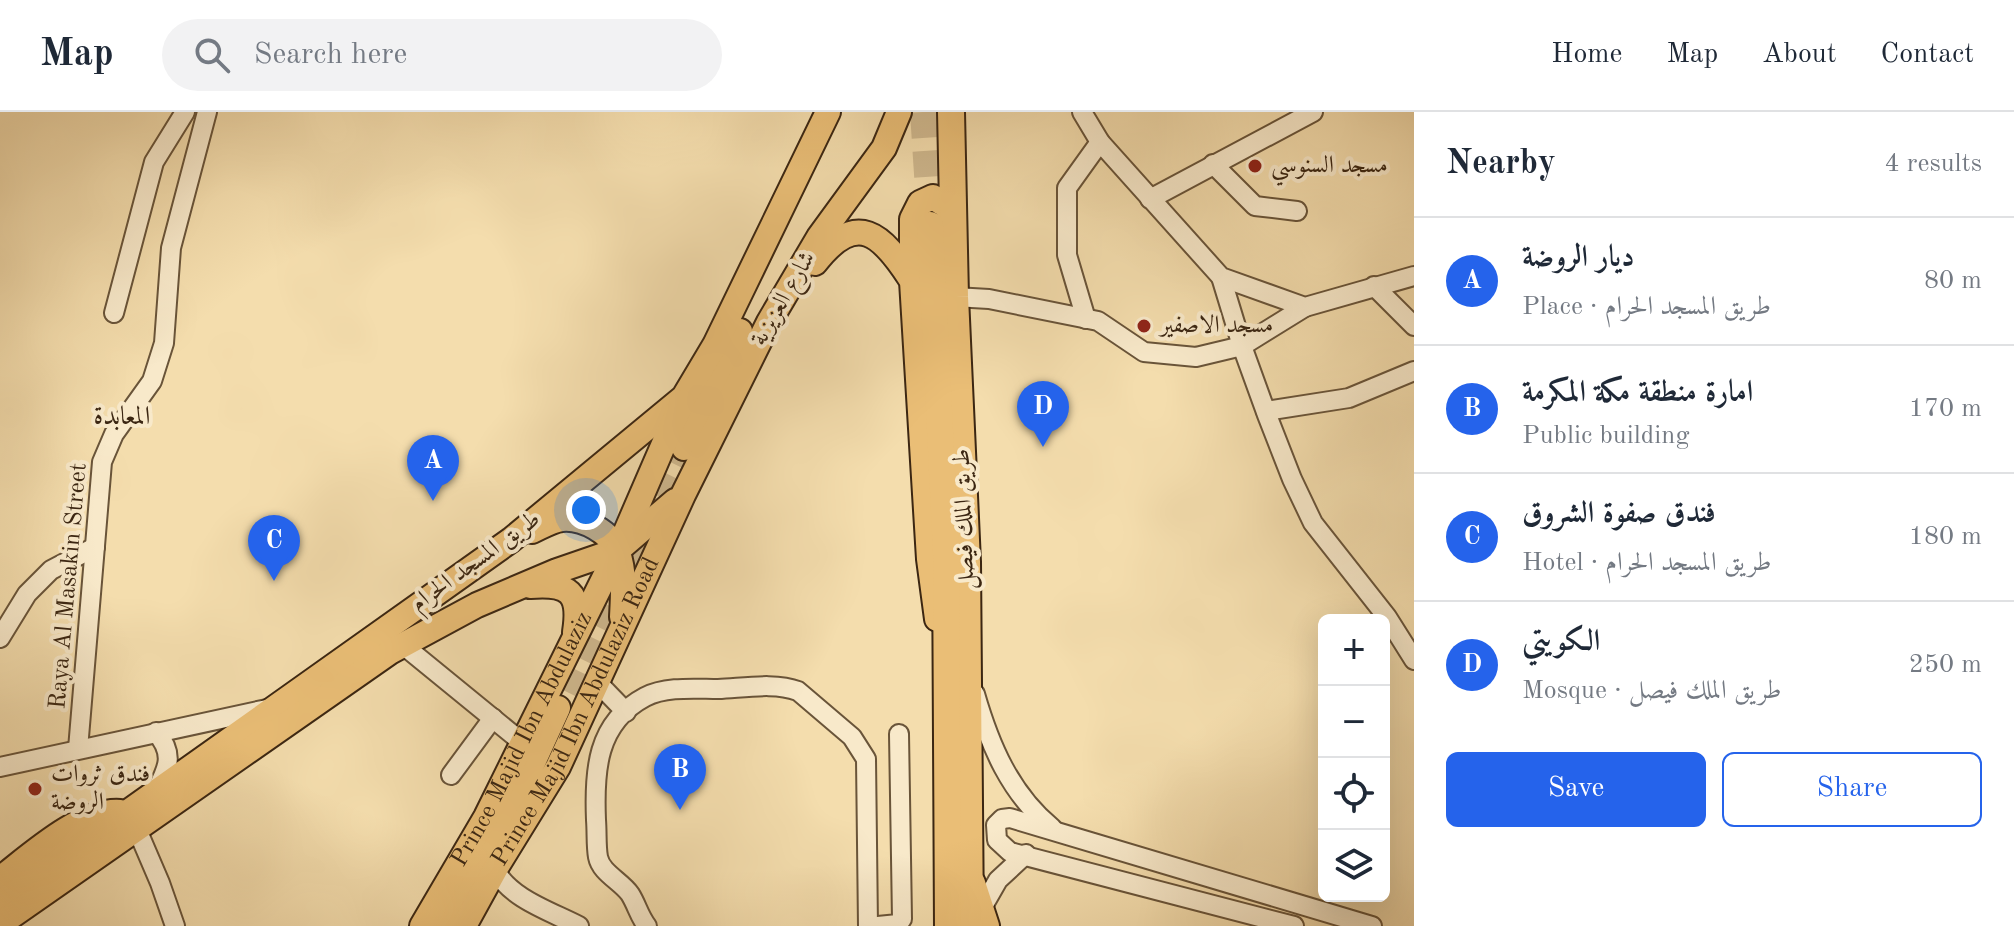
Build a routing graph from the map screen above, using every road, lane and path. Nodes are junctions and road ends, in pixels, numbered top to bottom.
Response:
1 (185, 112) edge
2 (207, 112) edge
3 (828, 112) edge
4 (835, 112) edge
5 (899, 112) edge
6 (951, 112) edge
7 (1082, 112) edge
8 (1313, 112) edge
9 (1100, 142) junction
10 (1213, 164) junction
11 (1150, 199) junction
12 (1297, 211) dead end
13 (942, 222) junction
14 (1414, 276) edge
15 (1221, 277) junction
16 (912, 281) junction
17 (1374, 286) junction
18 (955, 297) junction
19 (1305, 307) junction
20 (114, 313) dead end
21 (1086, 319) junction
22 (769, 322) junction
23 (1414, 326) edge
24 (1242, 346) junction
25 (1414, 371) edge
26 (684, 397) junction
27 (1266, 411) junction
28 (684, 448) tunnel mouth
29 (683, 495) junction
30 (511, 540) junction
31 (95, 547) junction
32 (618, 550) junction
33 (520, 587) junction
34 (621, 628) junction
35 (0, 638) edge
36 (574, 640) junction
37 (403, 645) junction
38 (1414, 660) edge
39 (561, 665) junction
40 (957, 680) junction
41 (593, 690) junction
42 (565, 691) tunnel mouth
43 (270, 709) junction
44 (493, 718) junction
45 (620, 718) junction
46 (156, 732) junction
47 (899, 734) dead end
48 (523, 743) junction
49 (78, 749) junction
50 (0, 767) edge
51 (868, 772) junction
52 (899, 772) junction
53 (451, 775) dead end
54 (156, 791) junction
55 (131, 820) junction
56 (1061, 835) junction
57 (1026, 854) junction
58 (495, 870) junction
59 (0, 879) edge
60 (515, 893) junction
61 (480, 896) junction
62 (0, 903) edge
63 (980, 920) edge
64 (1333, 921) edge
65 (0, 924) edge
66 (175, 926) edge
67 (422, 926) edge
68 (440, 926) edge
69 (464, 926) edge
70 (579, 926) edge
71 (647, 926) edge
72 (868, 926) edge
73 (878, 926) edge
74 (948, 926) edge
75 (1294, 926) edge
76 (1372, 926) edge

1 - 20 street
2 - 31 street, Raya Al Masakin Street
3 - 26 main road, طريق المسجد الحرام
4 - 28 main road
5 - 22 main road, شارع العزيزية
6 - 13 highway, طريق الملك فيصل
7 - 9 street
8 - 10 street
9 - 11 street
9 - 21 street
10 - 11 street
10 - 12 street
11 - 15 street
13 - 16 main road
13 - 18 highway, طريق الملك فيصل
13 - 40 highway, طريق الملك فيصل
14 - 17 street
15 - 19 street
15 - 24 street
16 - 22 main road
16 - 40 main road
17 - 19 street
17 - 23 street
18 - 21 street
18 - 40 highway, طريق الملك فيصل
19 - 24 street
21 - 24 street
22 - 29 main road, شارع العزيزية
24 - 27 street
25 - 27 street
26 - 30 main road, طريق المسجد الحرام
26 - 32 main road, Prince Majid Ibn Abdulaziz
27 - 38 street
29 - 32 main road, طريق المسجد الحرام
29 - 34 main road, Prince Majid Ibn Abdulaziz Road
30 - 32 main road
30 - 43 main road, طريق المسجد الحرام
31 - 35 street
31 - 49 street, Raya Al Masakin Street
32 - 33 main road, طريق المسجد الحرام
32 - 34 main road
32 - 36 main road, Prince Majid Ibn Abdulaziz
33 - 36 main road
33 - 37 main road, طريق المسجد الحرام
34 - 41 main road, Prince Majid Ibn Abdulaziz Road
36 - 39 main road, Prince Majid Ibn Abdulaziz
37 - 44 street
37 - 55 main road, طريق المسجد الحرام
39 - 41 main road
39 - 48 main road, Prince Majid Ibn Abdulaziz
40 - 56 street
40 - 63 highway, طريق الملك فيصل
40 - 74 highway, طريق الملك فيصل
41 - 45 street
41 - 58 main road, Prince Majid Ibn Abdulaziz Road
42 - 68 main road, Prince Majid Ibn Abdulaziz
43 - 46 street
43 - 54 main road, طريق المسجد الحرام
44 - 48 street
44 - 53 street
45 - 51 street
45 - 71 street
46 - 49 street
46 - 54 street
47 - 52 street
48 - 67 main road, Prince Majid Ibn Abdulaziz
49 - 50 street
51 - 52 street
51 - 72 street
52 - 73 street
54 - 55 main road, طريق المسجد الحرام
55 - 59 main road
55 - 62 main road, طريق المسجد الحرام
55 - 65 main road, طريق المسجد الحرام
55 - 66 street
56 - 57 street
56 - 64 street
57 - 63 street
57 - 75 street
58 - 60 street
58 - 61 main road, Prince Majid Ibn Abdulaziz Road
60 - 61 street
60 - 70 street
61 - 69 main road, Prince Majid Ibn Abdulaziz Road
64 - 76 street

